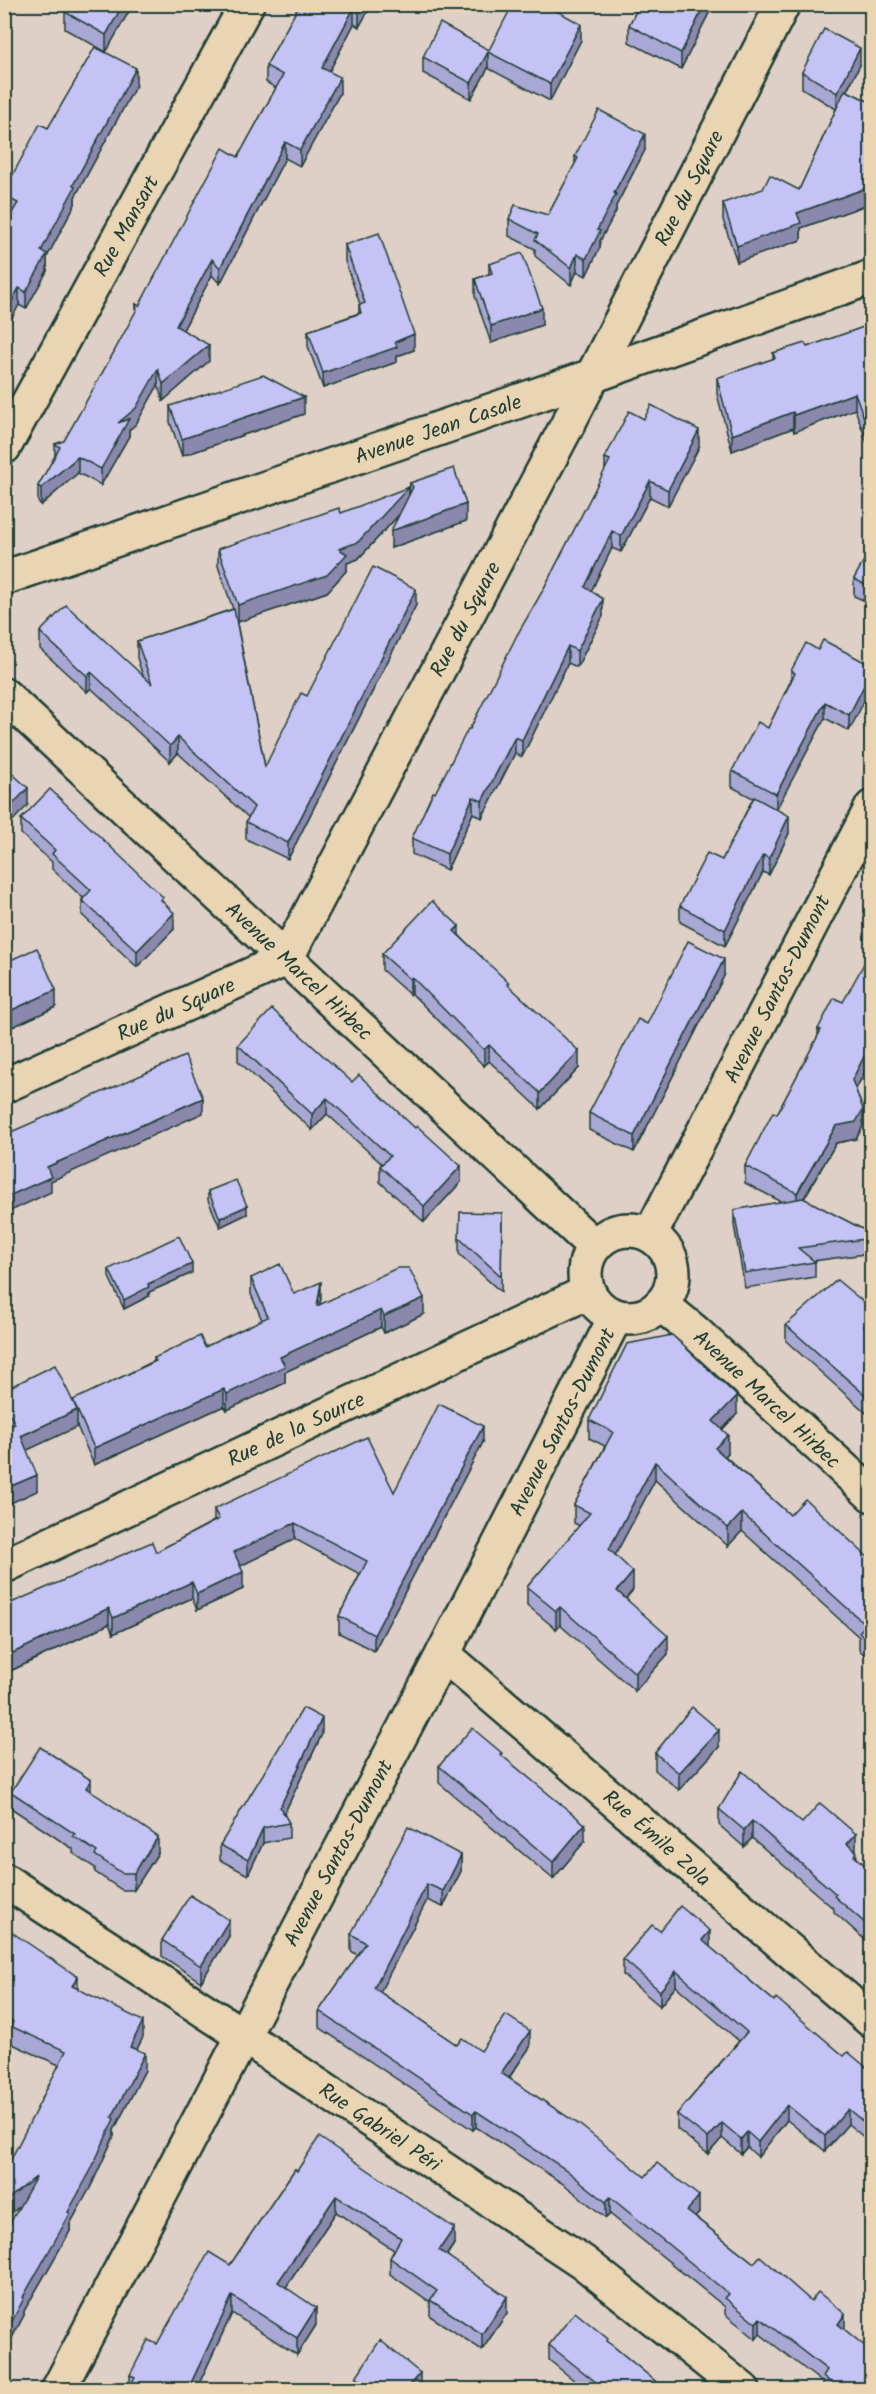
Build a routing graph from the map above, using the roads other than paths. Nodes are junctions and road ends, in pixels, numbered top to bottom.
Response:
1 (247, 4) edge
2 (783, 4) edge
3 (872, 277) edge
4 (592, 376) junction
5 (4, 447) edge
6 (4, 578) edge
7 (4, 695) edge
8 (872, 807) edge
9 (286, 959) junction
10 (4, 1086) edge
11 (650, 1235) junction
12 (594, 1246) junction
13 (588, 1292) junction
14 (661, 1304) junction
15 (616, 1316) junction
16 (872, 1495) edge
17 (4, 1566) edge
18 (443, 1654) junction
19 (4, 1880) edge
20 (872, 2021) edge
21 (242, 2035) junction
22 (58, 2390) edge
23 (743, 2390) edge

1 - 5 street, Rue Mansart
2 - 4 street, Rue du Square
3 - 4 street, Avenue Jean Casale
4 - 6 street, Avenue Jean Casale
4 - 9 street, Rue du Square
7 - 9 street, Avenue Marcel Hirbec
8 - 11 street, Avenue Santos-Dumont
9 - 10 street, Rue du Square
9 - 12 street, Avenue Marcel Hirbec
11 - 12 street
11 - 14 street
12 - 13 street
13 - 15 street
13 - 17 street, Rue de la Source
14 - 15 street
14 - 16 street, Avenue Marcel Hirbec
15 - 18 street, Avenue Santos-Dumont
18 - 20 street, Rue Émile Zola
18 - 21 street, Avenue Santos-Dumont
19 - 21 street, Rue Gabriel Péri
21 - 22 street, Avenue Santos-Dumont
21 - 23 street, Rue Gabriel Péri

